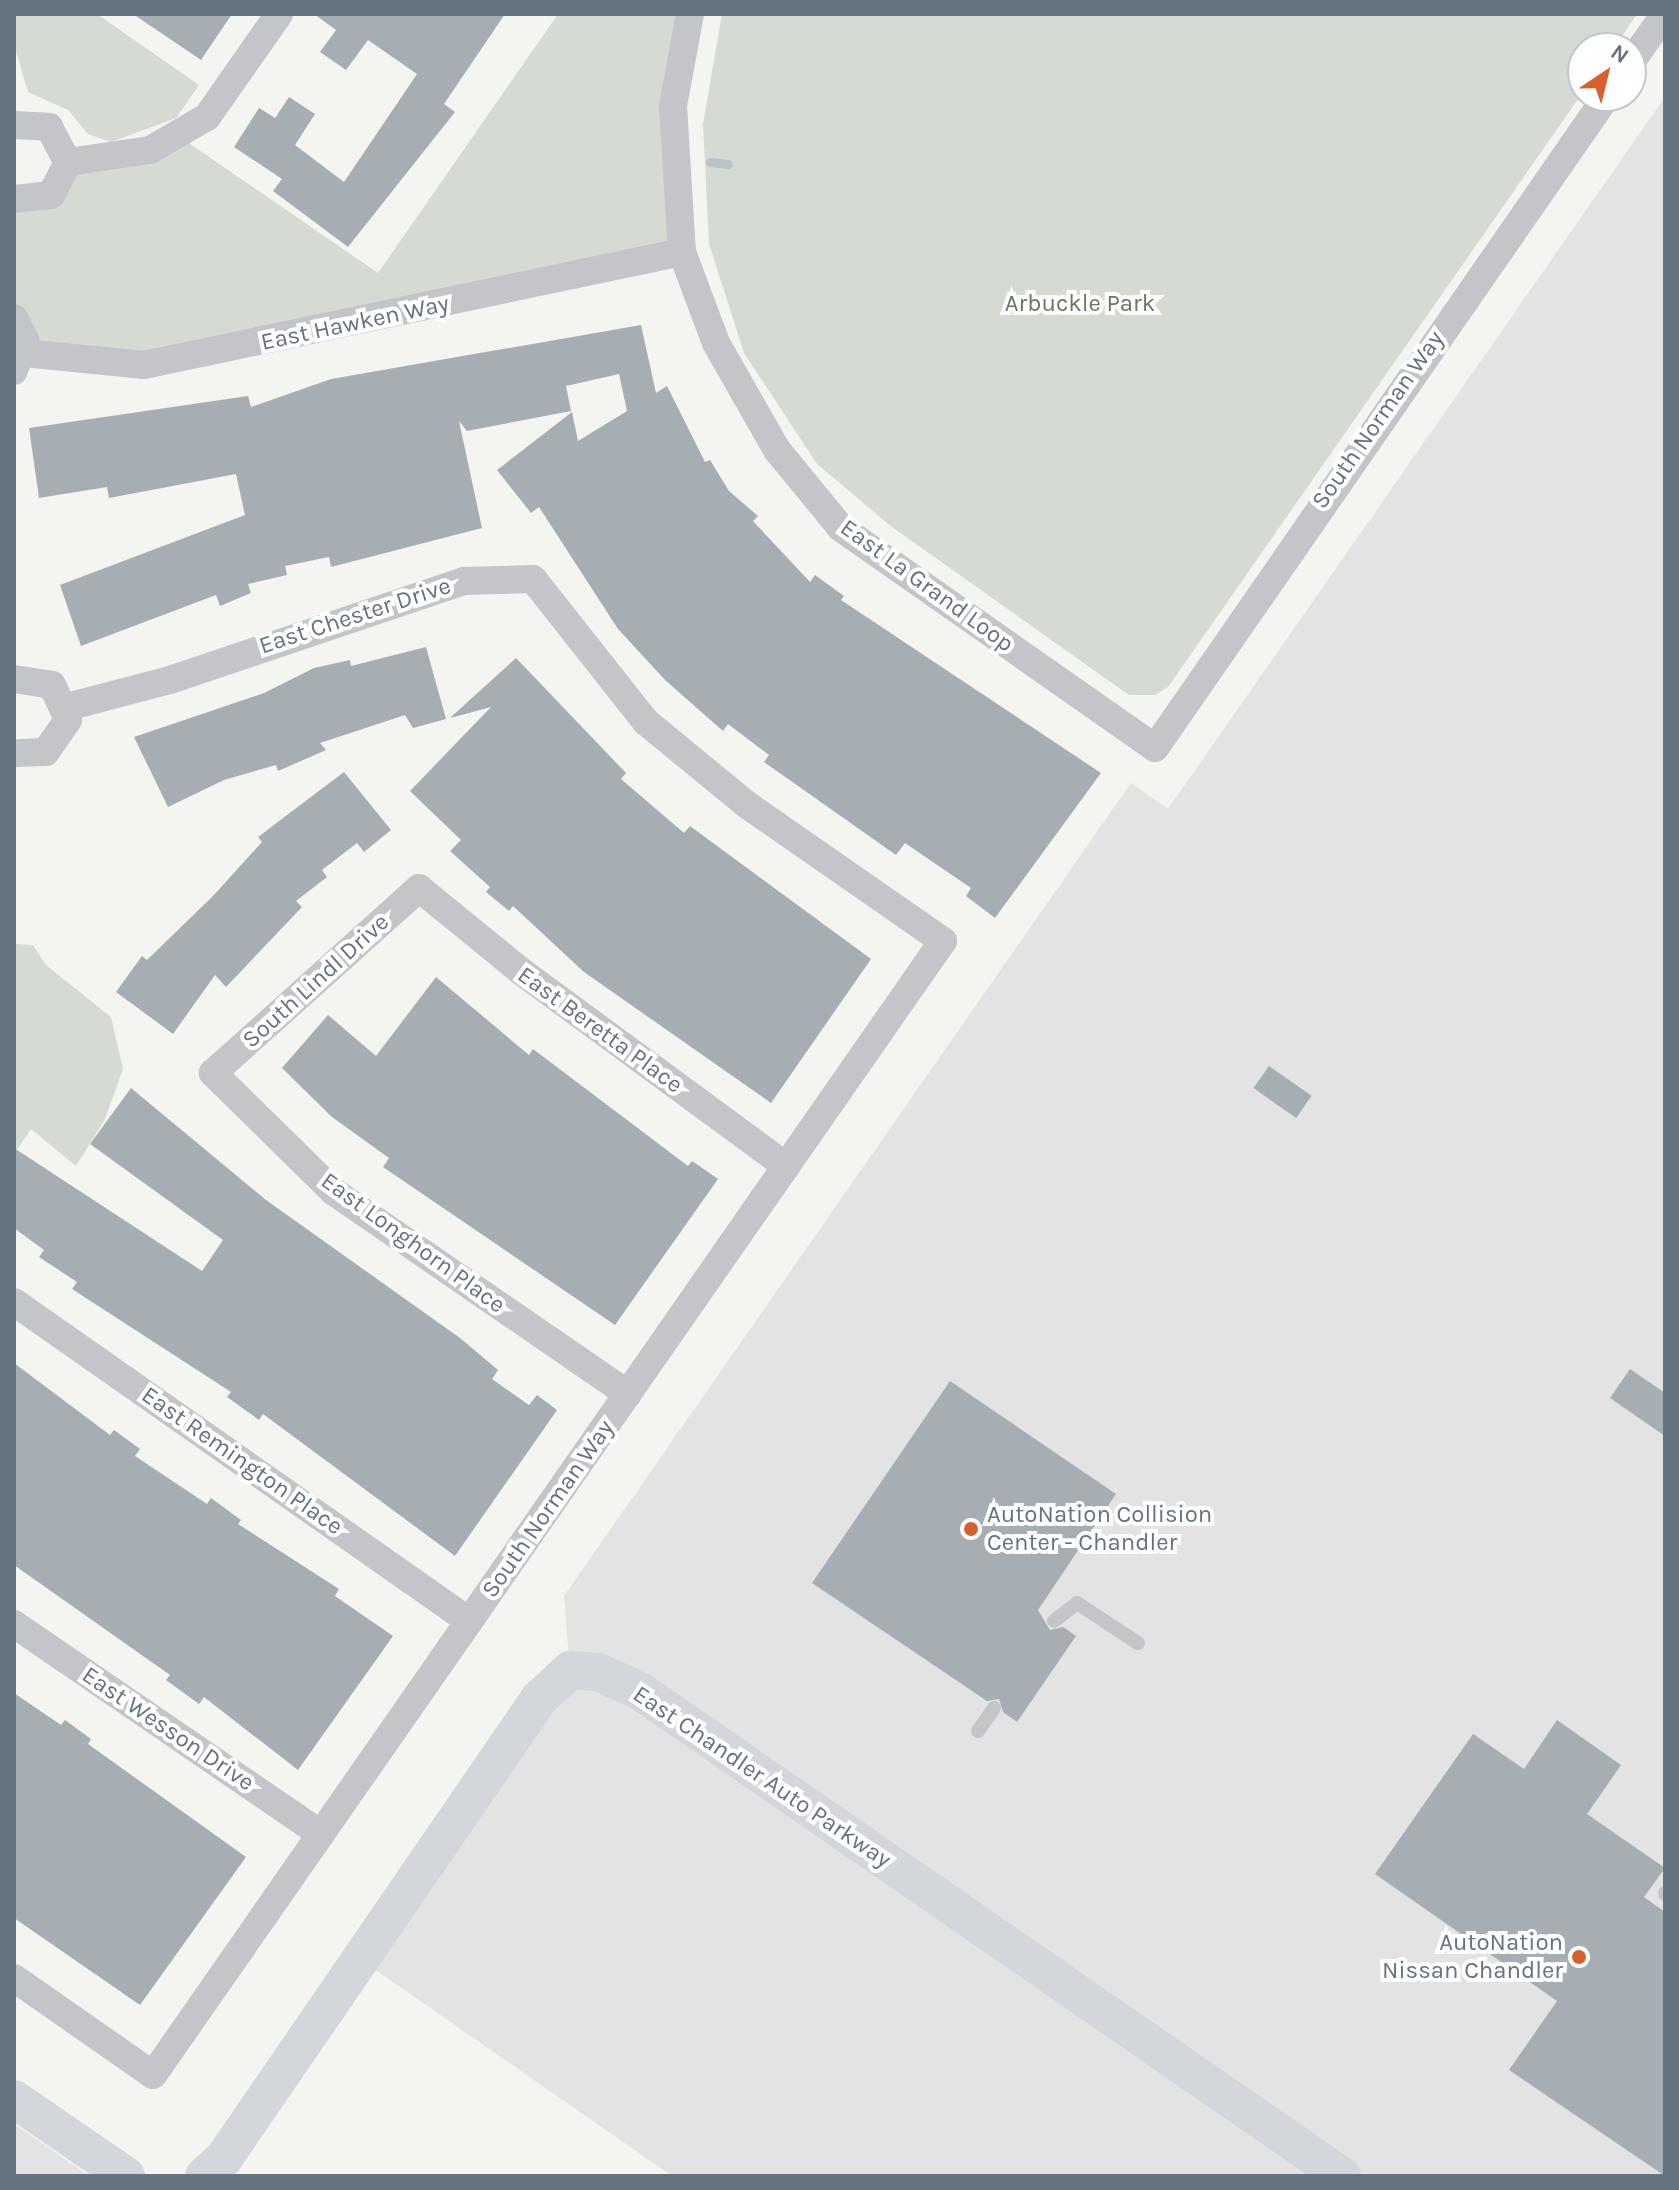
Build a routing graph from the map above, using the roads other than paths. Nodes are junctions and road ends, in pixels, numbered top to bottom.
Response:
1 (279, 14) edge
2 (690, 14) edge
3 (1665, 14) edge
4 (1647, 39) edge
5 (1596, 112) edge
6 (14, 125) edge
7 (68, 162) junction
8 (14, 199) edge
9 (682, 252) junction
10 (14, 318) edge
11 (19, 362) edge
12 (14, 679) edge
13 (67, 707) junction
14 (1155, 748) joint
15 (14, 753) edge
16 (419, 888) joint
17 (943, 941) joint
18 (213, 1073) joint
19 (786, 1166) junction
20 (14, 1302) edge
21 (628, 1394) junction
22 (469, 1621) junction
23 (1054, 1621) dead end
24 (14, 1624) edge
25 (1138, 1643) dead end
26 (994, 1708) dead end
27 (978, 1731) dead end
28 (321, 1834) junction
29 (14, 1978) edge
30 (14, 2099) edge
31 (126, 2176) edge
32 (204, 2176) edge
33 (1342, 2176) edge

1 - 7 street
2 - 9 street, East La Grand Loop
3 - 4 street
5 - 14 street, South Norman Way
6 - 7 street
7 - 8 street
9 - 11 street, East Hawken Way
9 - 14 street, East La Grand Loop
10 - 11 street
12 - 13 street
13 - 15 street
13 - 17 street, East Chester Drive
16 - 18 street, South Lindl Drive
16 - 19 street, East Beretta Place
17 - 19 street, South Norman Way
18 - 21 street, East Longhorn Place
19 - 21 street, South Norman Way
20 - 22 street, East Remington Place
21 - 22 street, South Norman Way
22 - 28 street, South Norman Way
23 - 25 lane
24 - 28 street, East Wesson Drive
26 - 27 lane
28 - 29 street, South Norman Way
30 - 31 street
32 - 33 street, East Chandler Auto Parkway

